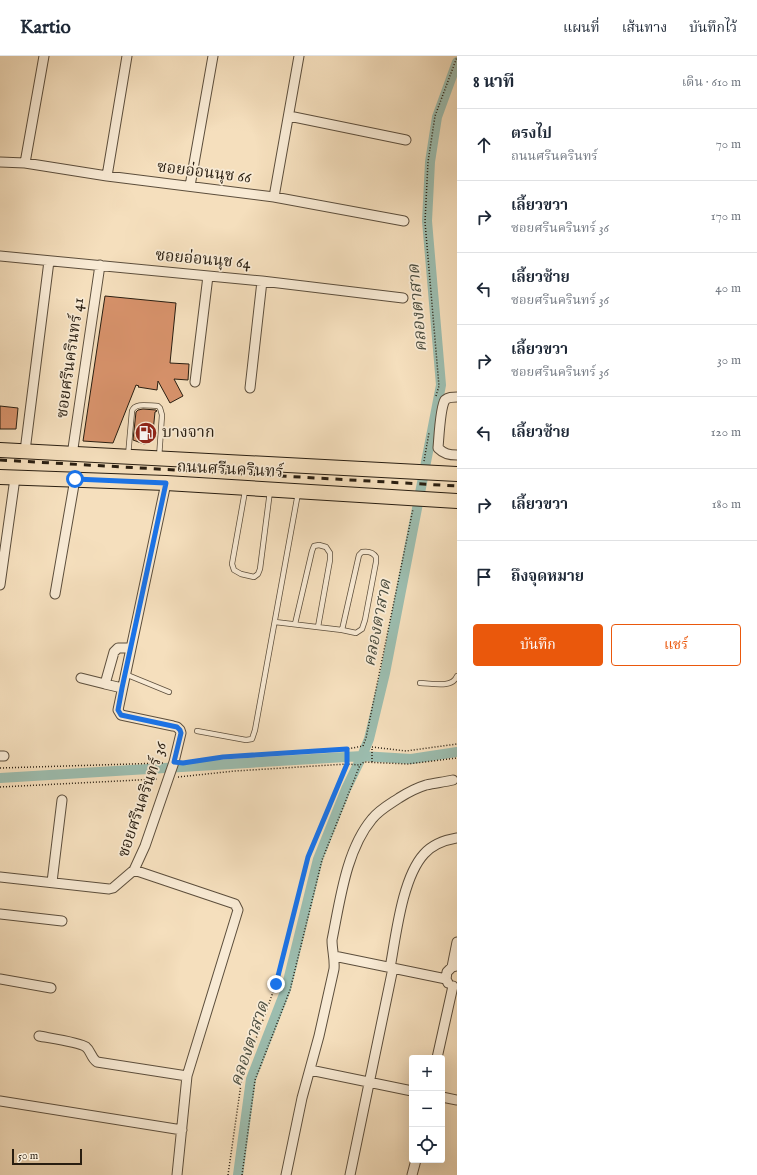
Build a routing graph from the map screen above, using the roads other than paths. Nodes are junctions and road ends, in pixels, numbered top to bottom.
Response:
1 (44, 56) edge
2 (127, 56) edge
3 (213, 56) edge
4 (299, 56) edge
5 (289, 116) junction
6 (406, 140) dead end
7 (0, 162) edge
8 (25, 163) junction
9 (107, 176) junction
10 (190, 186) junction
11 (274, 197) junction
12 (404, 221) dead end
13 (0, 256) edge
14 (49, 260) junction
15 (100, 265) junction
16 (208, 276) junction
17 (262, 281) junction
18 (403, 298) dead end
19 (195, 382) dead end
20 (250, 388) dead end
21 (457, 397) edge
22 (0, 450) edge
23 (25, 451) junction
24 (72, 455) junction
25 (457, 455) edge
26 (127, 458) junction
27 (159, 459) junction
28 (457, 474) edge
29 (0, 477) edge
30 (15, 478) junction
31 (75, 479) junction
32 (166, 483) junction
33 (245, 488) junction
34 (271, 490) junction
35 (299, 491) junction
36 (457, 501) edge
37 (0, 585) edge
38 (55, 594) dead end
39 (275, 622) junction
40 (295, 624) junction
41 (318, 627) junction
42 (342, 630) junction
43 (131, 648) junction
44 (125, 674) junction
45 (457, 676) edge
46 (81, 678) dead end
47 (420, 683) dead end
48 (105, 684) junction
49 (122, 688) junction
50 (169, 692) dead end
51 (197, 731) dead end
52 (453, 780) dead end
53 (62, 800) dead end
54 (457, 838) edge
55 (134, 870) junction
56 (0, 877) edge
57 (52, 882) junction
58 (0, 914) edge
59 (62, 921) dead end
60 (457, 942) edge
61 (334, 956) junction
62 (454, 967) edge
63 (391, 968) junction
64 (0, 979) edge
65 (452, 984) edge
66 (51, 988) dead end
67 (40, 1036) dead end
68 (438, 1055) edge
69 (310, 1070) junction
70 (187, 1076) junction
71 (369, 1082) junction
72 (409, 1090) edge
73 (445, 1098) edge
74 (457, 1100) edge
75 (0, 1101) edge
76 (182, 1130) junction
77 (415, 1163) edge
78 (177, 1175) edge
79 (286, 1175) edge
80 (350, 1175) edge
81 (412, 1175) edge

1 - 8 street
2 - 9 street
3 - 10 street
4 - 5 street
5 - 6 street
5 - 11 street
7 - 8 street, ซอยอ่อนนุช 66
8 - 9 street, ซอยอ่อนนุช 66
9 - 10 street, ซอยอ่อนนุช 66
10 - 11 street, ซอยอ่อนนุช 66
11 - 12 street, ซอยอ่อนนุช 66
13 - 14 street, ซอยอ่อนนุช 64
14 - 15 street, ซอยอ่อนนุช 64
14 - 23 street
15 - 16 street, ซอยอ่อนนุช 64
15 - 24 street, ซอยศรีนครินทร์ 41
16 - 17 street, ซอยอ่อนนุช 64
16 - 19 street
17 - 18 street, ซอยอ่อนนุช 64
17 - 20 street
21 - 25 street
22 - 23 main road, ถนนศรีนครินทร์
23 - 24 main road, ถนนศรีนครินทร์
24 - 26 main road, ถนนศรีนครินทร์
26 - 27 main road, ถนนศรีนครินทร์
26 - 27 lane
27 - 28 main road, ถนนศรีนครินทร์
29 - 30 main road, ถนนศรีนครินทร์
30 - 31 main road, ถนนศรีนครินทร์
30 - 37 street
31 - 32 main road, ถนนศรีนครินทร์
31 - 38 street
32 - 33 main road, ถนนศรีนครินทร์
32 - 43 street, ซอยศรีนครินทร์ 36
33 - 34 main road, ถนนศรีนครินทร์
33 - 34 lane
34 - 35 main road, ถนนศรีนครินทร์
35 - 36 main road, ถนนศรีนครินทร์
35 - 39 lane
39 - 40 lane
39 - 51 lane
40 - 41 lane
40 - 41 lane
41 - 42 lane
42 - 42 lane
43 - 44 street, ซอยศรีนครินทร์ 36
43 - 48 street
44 - 49 street, ซอยศรีนครินทร์ 36
44 - 50 lane
45 - 47 lane
46 - 48 street
48 - 49 street
49 - 55 street, ซอยศรีนครินทร์ 36
52 - 61 street
53 - 57 street
54 - 63 street
55 - 57 street, ซอยศรีนครินทร์ 36
55 - 70 street
56 - 57 street, ซอยศรีนครินทร์ 36
58 - 59 street
60 - 62 street
61 - 63 street
61 - 69 street
62 - 65 street
63 - 65 street
63 - 71 street
64 - 66 street
65 - 68 street
67 - 70 street
69 - 71 street
69 - 79 street
70 - 76 street
71 - 72 street
71 - 80 street
73 - 74 street
75 - 76 street
76 - 78 street
77 - 81 street

